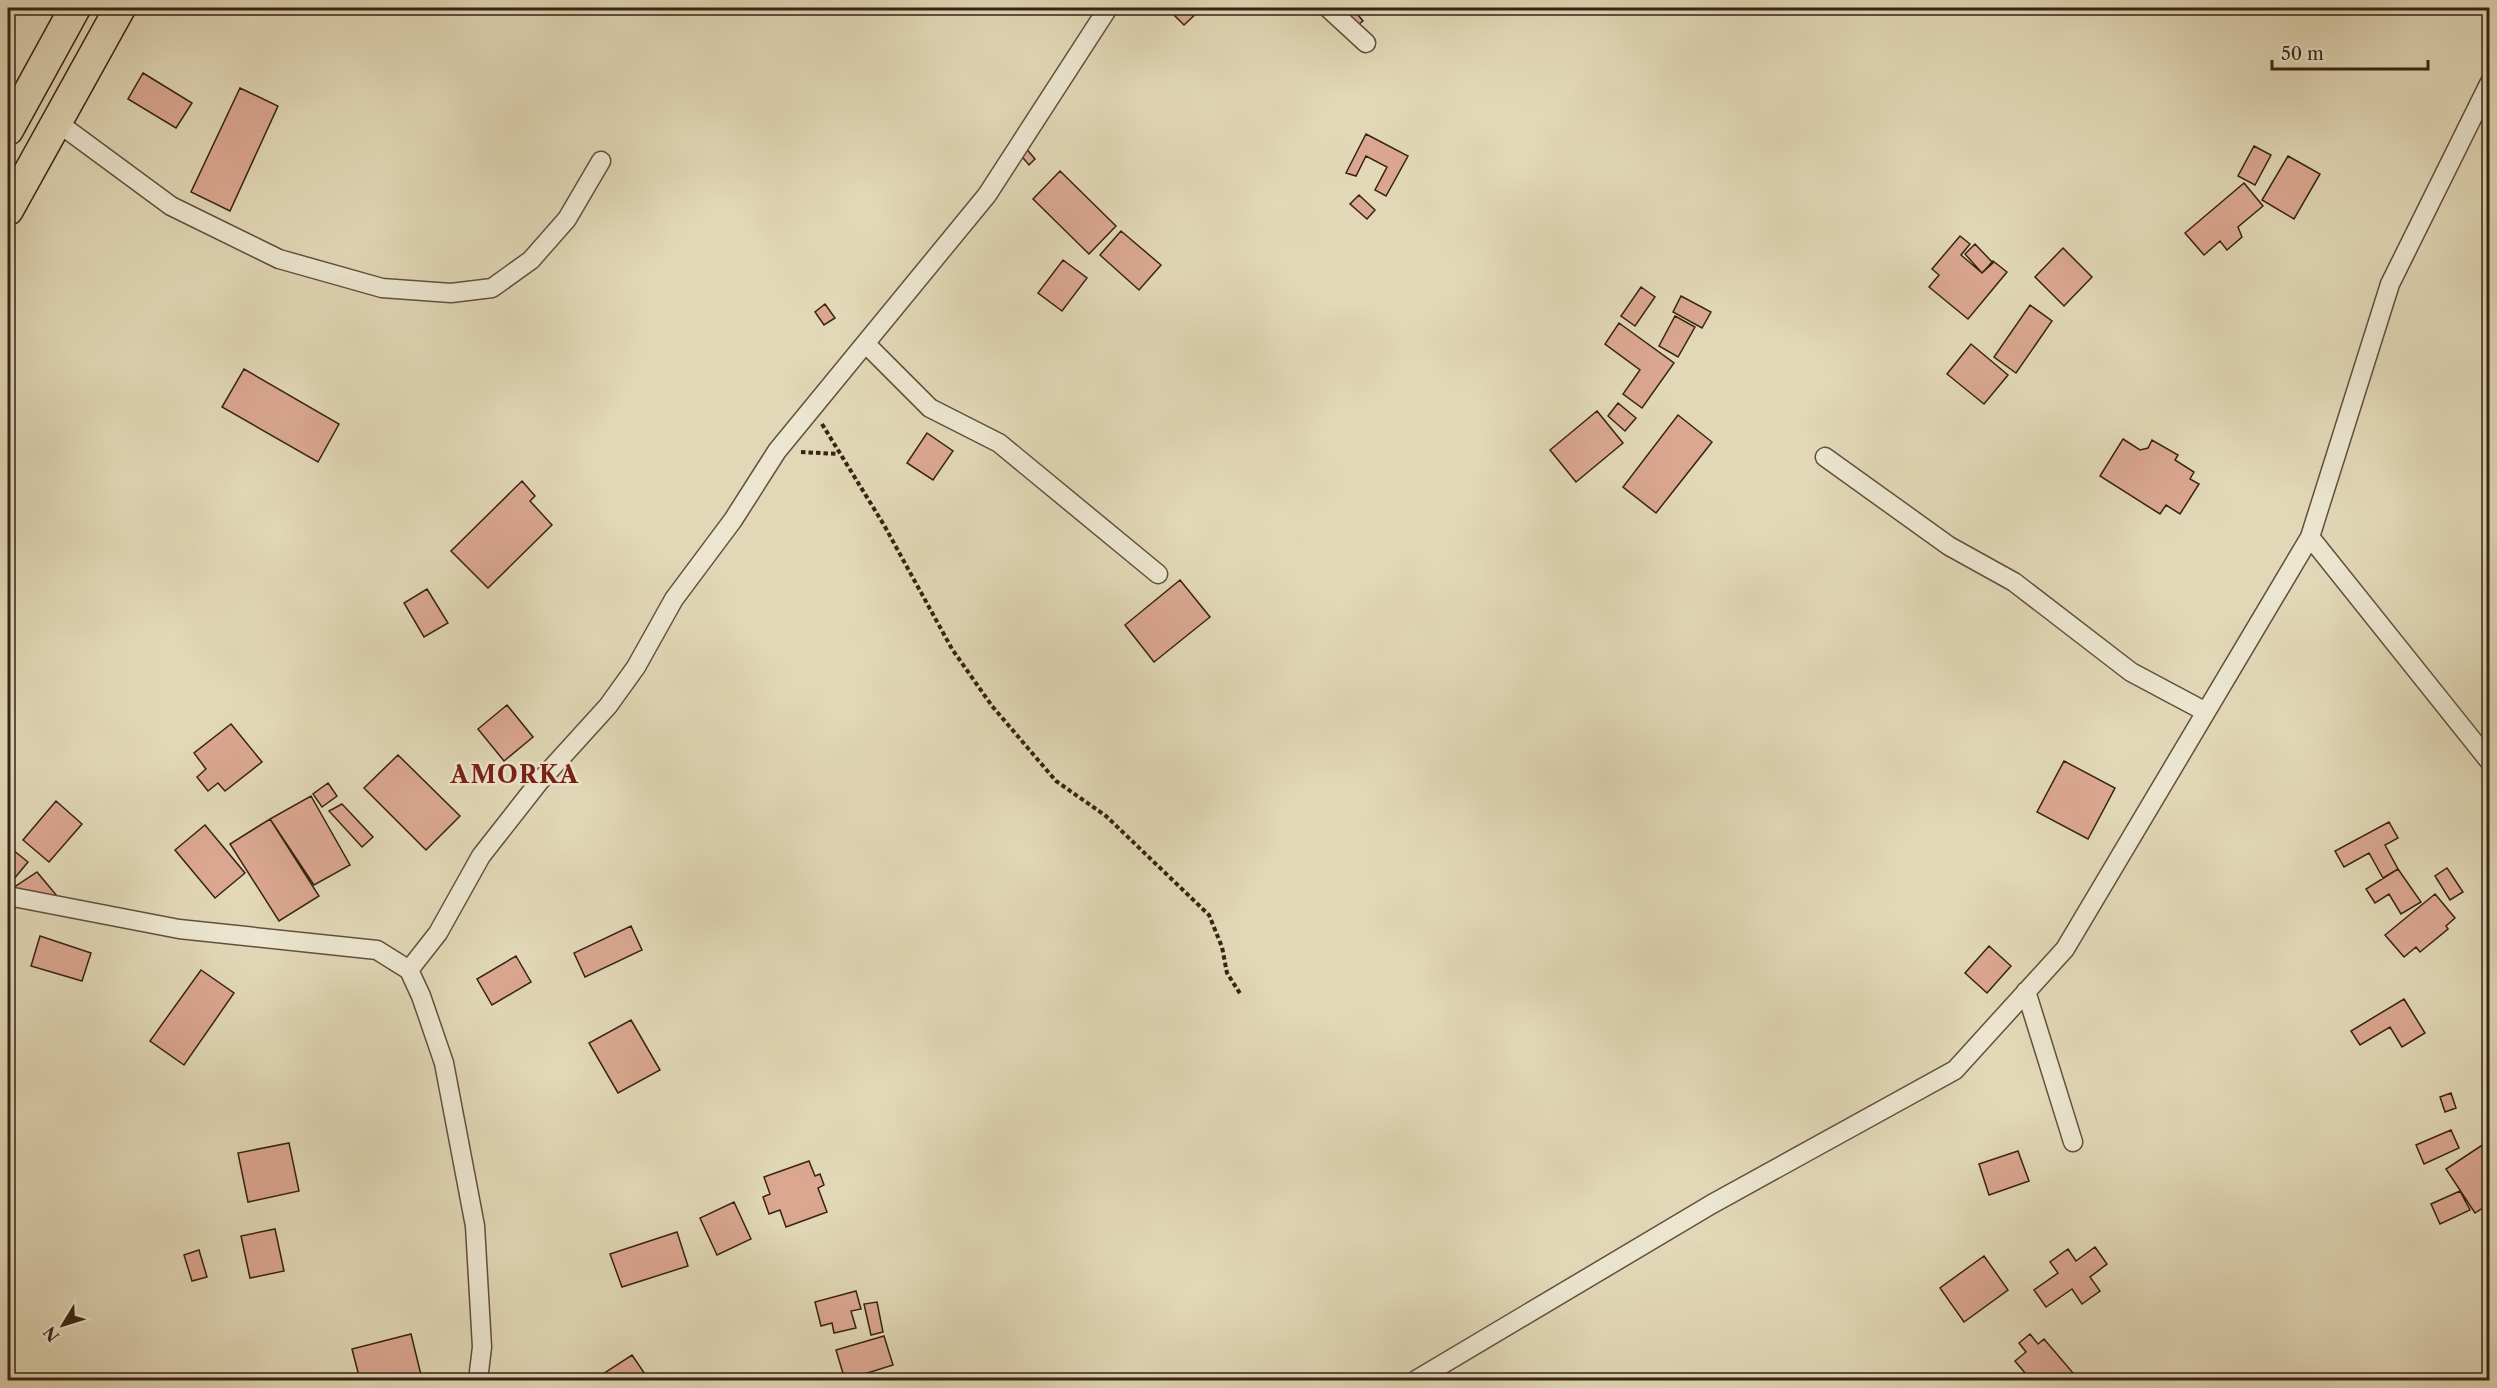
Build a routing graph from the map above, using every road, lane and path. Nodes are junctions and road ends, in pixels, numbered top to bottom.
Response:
1 (75, 8) edge
2 (120, 8) edge
3 (1108, 8) edge
4 (1328, 8) edge
5 (1366, 43) dead end
6 (2490, 82) edge
7 (57, 122) junction
8 (8, 130) edge
9 (601, 160) dead end
10 (8, 210) edge
11 (866, 344) junction
12 (815, 406) junction
13 (777, 451) junction
14 (839, 454) junction
15 (1825, 457) dead end
16 (2310, 537) junction
17 (1158, 574) dead end
18 (2206, 712) junction
19 (2490, 762) edge
20 (8, 896) edge
21 (409, 970) junction
22 (2026, 991) junction
23 (1241, 995) dead end
24 (2073, 1142) dead end
25 (478, 1380) edge
26 (1416, 1380) edge

1 - 8 highway
2 - 7 highway
3 - 11 street
4 - 5 street
6 - 16 street
7 - 9 street
7 - 10 highway
11 - 12 street
11 - 17 street
12 - 13 street
12 - 14 path
13 - 14 path
13 - 21 street
14 - 23 path
15 - 18 street
16 - 18 street
16 - 19 street
18 - 22 street
20 - 21 street
21 - 25 street
22 - 24 street
22 - 26 street

